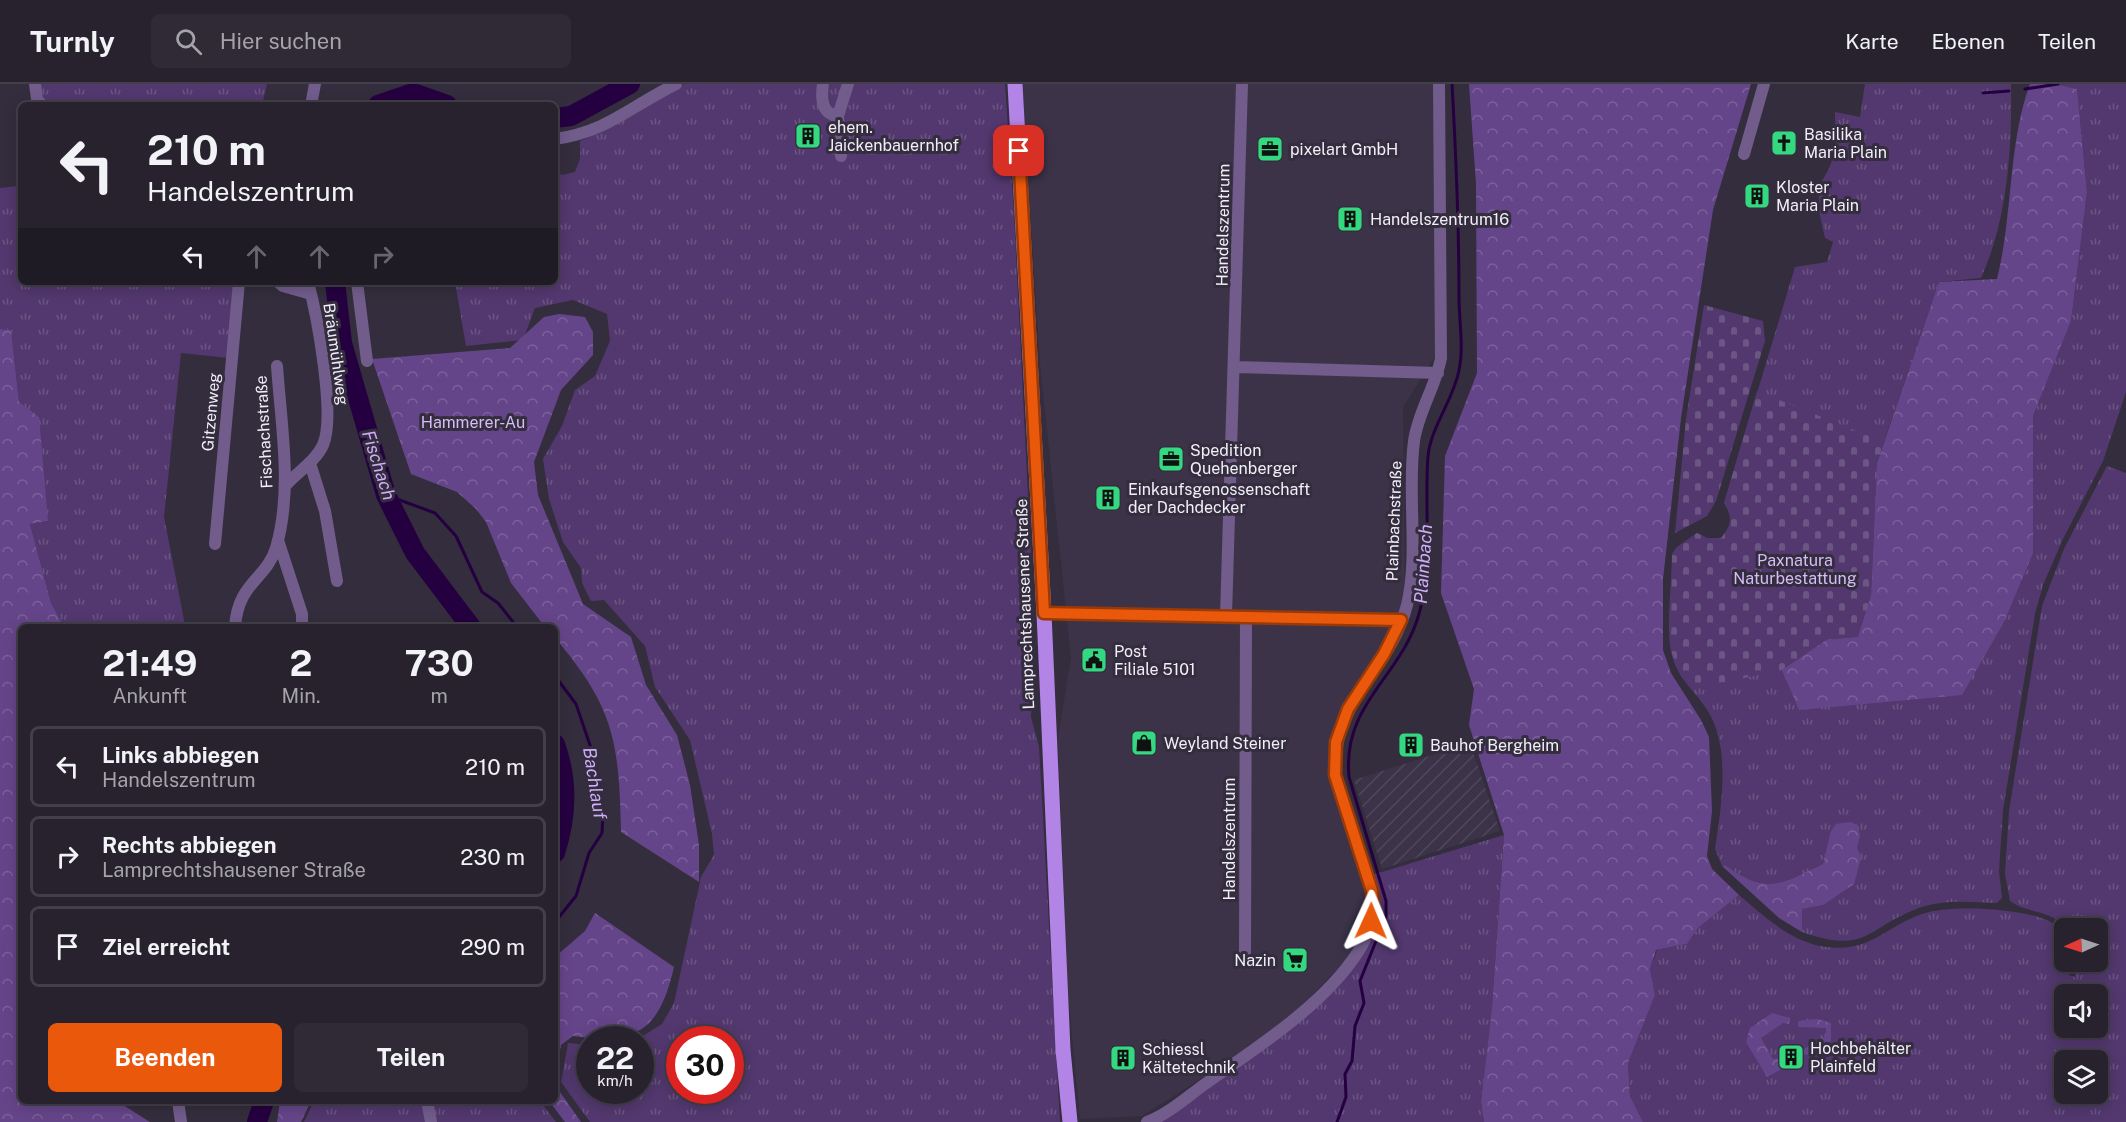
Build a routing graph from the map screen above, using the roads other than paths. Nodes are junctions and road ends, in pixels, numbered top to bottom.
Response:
1 (35, 84) edge
2 (315, 84) edge
3 (676, 84) edge
4 (823, 84) edge
5 (848, 84) edge
6 (1015, 84) edge
7 (1242, 84) edge
8 (1440, 84) edge
9 (1764, 84) edge
10 (40, 102) edge
11 (312, 102) edge
12 (838, 116) junction
13 (558, 139) edge
14 (1744, 154) dead end
15 (841, 156) dead end
16 (239, 285) edge
17 (282, 285) edge
18 (357, 285) edge
19 (309, 288) edge
20 (367, 361) dead end
21 (277, 366) dead end
22 (1235, 367) junction
23 (1438, 373) junction
24 (310, 463) junction
25 (286, 485) junction
26 (278, 539) junction
27 (215, 544) dead end
28 (338, 581) dead end
29 (1044, 613) junction
30 (1226, 616) junction
31 (1246, 617) junction
32 (1401, 620) junction
33 (235, 624) edge
34 (302, 624) edge
35 (1245, 952) dead end
36 (178, 1104) edge
37 (428, 1104) edge
38 (181, 1122) edge
39 (431, 1122) edge
40 (1070, 1122) edge
41 (1147, 1122) edge

1 - 10 street
2 - 11 street
3 - 13 street
4 - 12 street
5 - 12 street
6 - 29 main road, Lamprechtshausener Straße
7 - 22 street, Handelszentrum
8 - 23 street, Plainbachstraße
9 - 14 street
12 - 15 street
16 - 27 street, Gitzenweg
17 - 19 street
18 - 20 street
19 - 24 street, Bräumühlweg
21 - 25 street, Fischachstraße
22 - 23 street
22 - 30 street, Handelszentrum
23 - 32 street, Plainbachstraße
24 - 25 street, Bräumühlweg
24 - 28 street
25 - 26 street, Fischachstraße
26 - 33 street, Fischachstraße
26 - 34 street
29 - 30 street
29 - 40 main road, Lamprechtshausener Straße
30 - 31 street
31 - 32 street
31 - 35 street, Handelszentrum
32 - 41 street, Plainbachstraße
36 - 38 street
37 - 39 street

